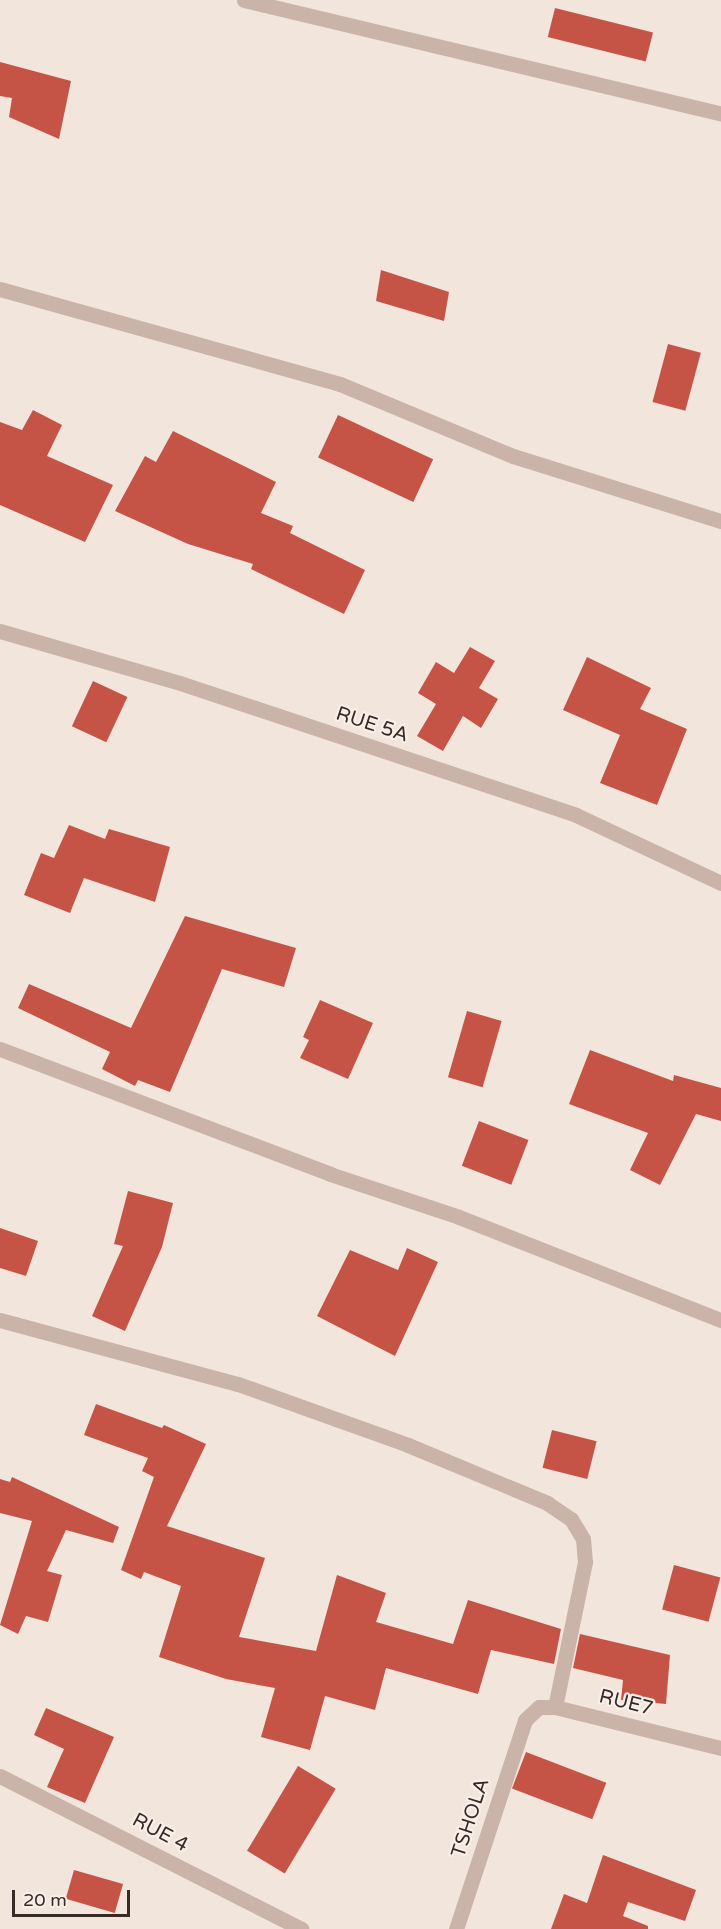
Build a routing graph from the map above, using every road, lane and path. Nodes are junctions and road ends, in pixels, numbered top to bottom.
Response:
1 (244, 0) edge
2 (721, 114) edge
3 (0, 289) edge
4 (721, 521) edge
5 (0, 631) edge
6 (721, 883) edge
7 (0, 1049) edge
8 (0, 1320) edge
9 (721, 1320) edge
10 (555, 1707) junction
11 (721, 1748) edge
12 (0, 1776) edge
13 (301, 1929) edge
14 (456, 1929) edge

1 - 2 street
3 - 4 street
5 - 6 street, RUE 5A
7 - 9 street
8 - 10 street
10 - 11 street, RUE7
10 - 14 street, TSHOLA
12 - 13 street, RUE 4

